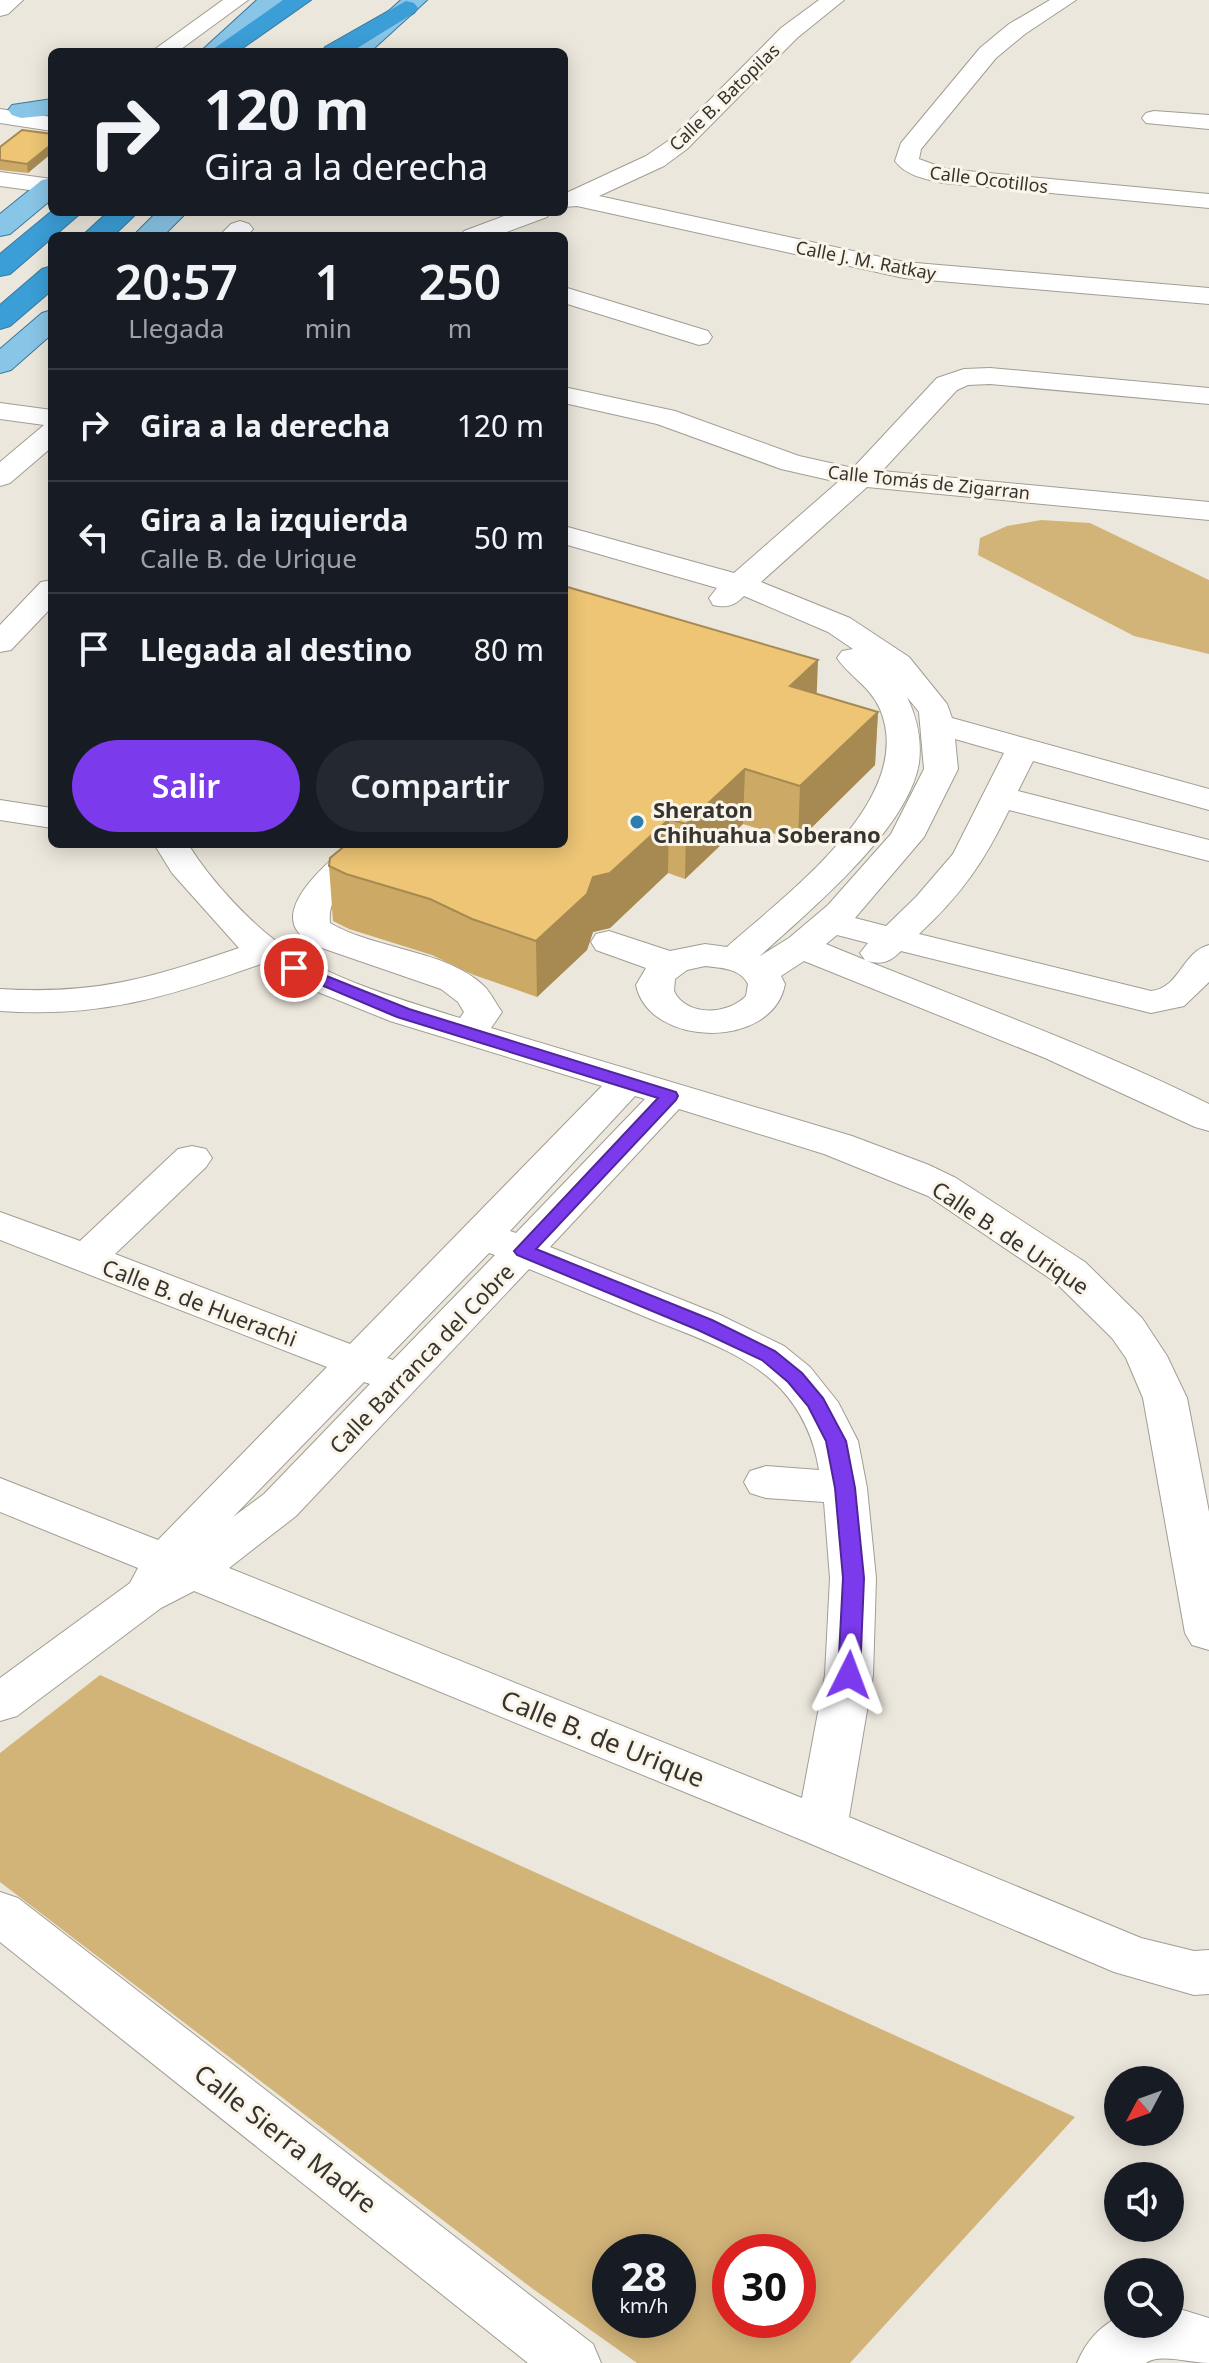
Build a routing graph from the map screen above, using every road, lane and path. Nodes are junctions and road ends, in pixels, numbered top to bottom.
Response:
1 (12, 0) edge
2 (237, 0) edge
3 (271, 0) edge
4 (299, 0) edge
5 (316, 0) edge
6 (833, 0) edge
7 (1065, 0) edge
8 (410, 4) edge
9 (0, 9) edge
10 (360, 9) dead end
11 (168, 48) edge
12 (217, 48) edge
13 (227, 48) edge
14 (259, 48) edge
15 (315, 48) edge
16 (340, 48) edge
17 (360, 48) edge
18 (48, 109) edge
19 (1154, 118) dead end
20 (22, 120) edge
21 (1209, 122) edge
22 (48, 136) edge
23 (0, 179) edge
24 (48, 185) edge
25 (48, 189) edge
26 (570, 200) edge
27 (1209, 201) edge
28 (63, 216) edge
29 (119, 216) edge
30 (169, 216) edge
31 (527, 216) edge
32 (0, 228) edge
33 (101, 232) edge
34 (151, 232) edge
35 (484, 232) edge
36 (0, 268) edge
37 (48, 278) edge
38 (568, 296) edge
39 (1209, 296) edge
40 (0, 320) edge
41 (48, 322) edge
42 (699, 337) dead end
43 (0, 364) edge
44 (42, 390) dead end
45 (568, 396) edge
46 (1209, 396) edge
47 (5, 418) edge
48 (48, 431) edge
49 (48, 434) edge
50 (6, 465) edge
51 (860, 478) junction
52 (1209, 511) edge
53 (568, 536) edge
54 (568, 556) edge
55 (731, 592) junction
56 (48, 593) edge
57 (0, 643) edge
58 (876, 660) junction
59 (941, 725) junction
60 (1023, 748) junction
61 (1000, 797) junction
62 (1209, 800) edge
63 (885, 805) junction
64 (0, 810) edge
65 (925, 814) junction
66 (48, 817) edge
67 (983, 830) junction
68 (173, 848) edge
69 (1209, 851) edge
70 (359, 853) edge
71 (815, 935) junction
72 (893, 941) junction
73 (604, 948) dead end
74 (265, 951) junction
75 (1209, 956) edge
76 (749, 965) junction
77 (664, 970) junction
78 (856, 971) junction
79 (0, 1000) edge
80 (468, 1033) junction
81 (626, 1083) junction
82 (670, 1096) junction
83 (1209, 1119) edge
84 (192, 1158) dead end
85 (0, 1225) edge
86 (503, 1243) junction
87 (86, 1258) junction
88 (357, 1363) junction
89 (400, 1379) junction
90 (766, 1482) dead end
91 (845, 1488) junction
92 (0, 1494) edge
93 (168, 1576) junction
94 (1209, 1633) edge
95 (0, 1703) edge
96 (822, 1827) junction
97 (0, 1913) edge
98 (1209, 1972) edge
99 (1209, 2345) edge
100 (572, 2363) edge
101 (1106, 2363) edge

1 - 9 street
2 - 11 street
3 - 12 main road
4 - 13 highway
5 - 14 highway
6 - 26 street, Calle B. Batopilas
7 - 27 street, Calle Ocotillos
8 - 16 highway
8 - 17 main road
10 - 15 highway
18 - 20 main road
19 - 21 street
20 - 22 street
23 - 24 street
25 - 32 main road
26 - 39 street, Calle J. M. Ratkay
28 - 36 highway
29 - 33 highway
30 - 34 main road
31 - 35 street
37 - 40 highway
38 - 42 street
41 - 43 main road
44 - 47 street
45 - 51 street, Calle Tomás de Zigarran
46 - 51 street
47 - 48 street
49 - 50 street
51 - 52 street, Calle Tomás de Zigarran
51 - 55 street
53 - 55 street
54 - 55 street
55 - 58 street
56 - 57 street
58 - 59 street
58 - 63 street
59 - 60 street
59 - 65 street
60 - 61 street
60 - 62 street
61 - 67 street
61 - 69 street
63 - 65 street
63 - 76 street
64 - 66 street
65 - 67 street
65 - 71 street
67 - 72 street
68 - 74 street, Calle B. de Urique
70 - 80 street
71 - 72 street
71 - 76 street
71 - 78 street
72 - 75 street
72 - 78 street
73 - 77 street
74 - 79 street
74 - 80 street, Calle B. de Urique
76 - 77 street
76 - 77 street
78 - 83 street
80 - 81 street, Calle B. de Urique
81 - 82 street, Calle B. de Urique
81 - 86 street, Calle Barranca del Cobre
82 - 86 street, Calle Barranca del Cobre
82 - 94 street, Calle B. de Urique
84 - 87 street
85 - 87 street, Calle B. de Huerachi
86 - 88 street, Calle Barranca del Cobre
86 - 89 street, Calle Barranca del Cobre
86 - 91 street
87 - 88 street, Calle B. de Huerachi
88 - 89 street, Calle B. de Huerachi
88 - 93 street, Calle Barranca del Cobre
89 - 93 street, Calle Barranca del Cobre
90 - 91 street
91 - 96 street
92 - 93 street, Calle B. de Urique
93 - 95 street
93 - 96 street, Calle B. de Urique
96 - 98 street, Calle B. de Urique
97 - 100 street, Calle Sierra Madre
99 - 101 street

